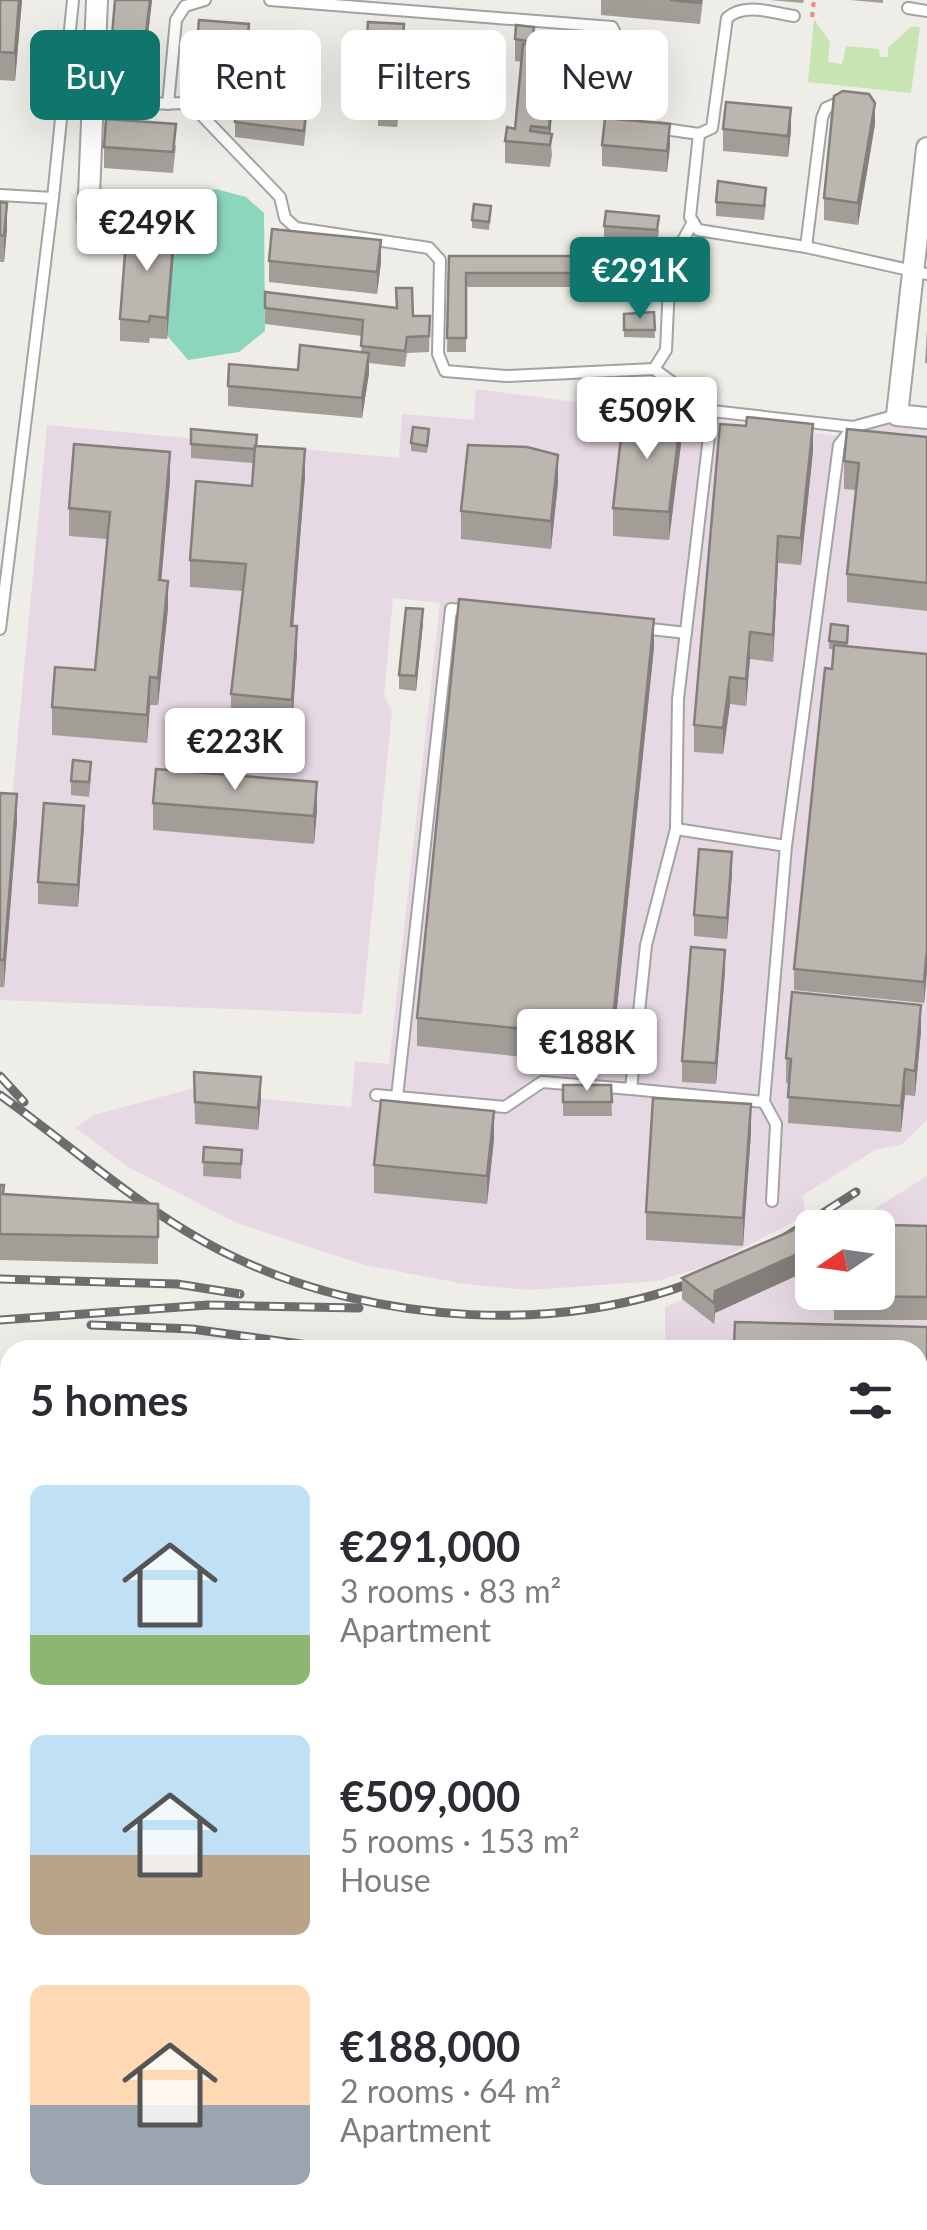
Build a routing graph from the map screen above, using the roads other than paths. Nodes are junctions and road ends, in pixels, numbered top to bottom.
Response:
1 (73, 0) edge
2 (97, 0) edge
3 (206, 0) edge
4 (270, 0) edge
5 (476, 0) edge
6 (908, 8) dead end
7 (927, 11) edge
8 (476, 16) junction
9 (794, 16) dead end
10 (96, 30) edge
11 (846, 100) edge
12 (160, 104) edge
13 (168, 104) junction
14 (91, 120) edge
15 (698, 134) junction
16 (927, 148) edge
17 (0, 194) edge
18 (53, 198) junction
19 (693, 222) junction
20 (148, 224) dead end
21 (806, 246) junction
22 (920, 273) edge
23 (654, 368) junction
24 (712, 411) junction
25 (897, 415) junction
26 (927, 418) edge
27 (853, 427) junction
28 (490, 613) edge
29 (627, 627) edge
30 (0, 629) edge
31 (686, 633) junction
32 (676, 829) junction
33 (786, 846) junction
34 (632, 1090) junction
35 (376, 1095) dead end
36 (397, 1096) junction
37 (764, 1102) junction
38 (772, 1201) dead end

1 - 18 lane
2 - 10 street
3 - 13 lane
4 - 8 lane
5 - 8 lane
6 - 7 lane
8 - 15 lane
9 - 15 lane
11 - 21 lane
12 - 13 lane
13 - 23 lane
14 - 20 street
15 - 19 lane
16 - 22 street
17 - 18 lane
18 - 30 lane
19 - 21 lane
19 - 23 lane
21 - 22 lane
22 - 25 street
23 - 24 lane
24 - 27 lane
24 - 31 lane
25 - 26 street
25 - 27 lane
27 - 33 lane
28 - 36 lane
29 - 31 lane
31 - 32 lane
32 - 33 lane
32 - 34 lane
33 - 37 lane
34 - 36 lane
34 - 37 lane
35 - 36 lane
37 - 38 lane

